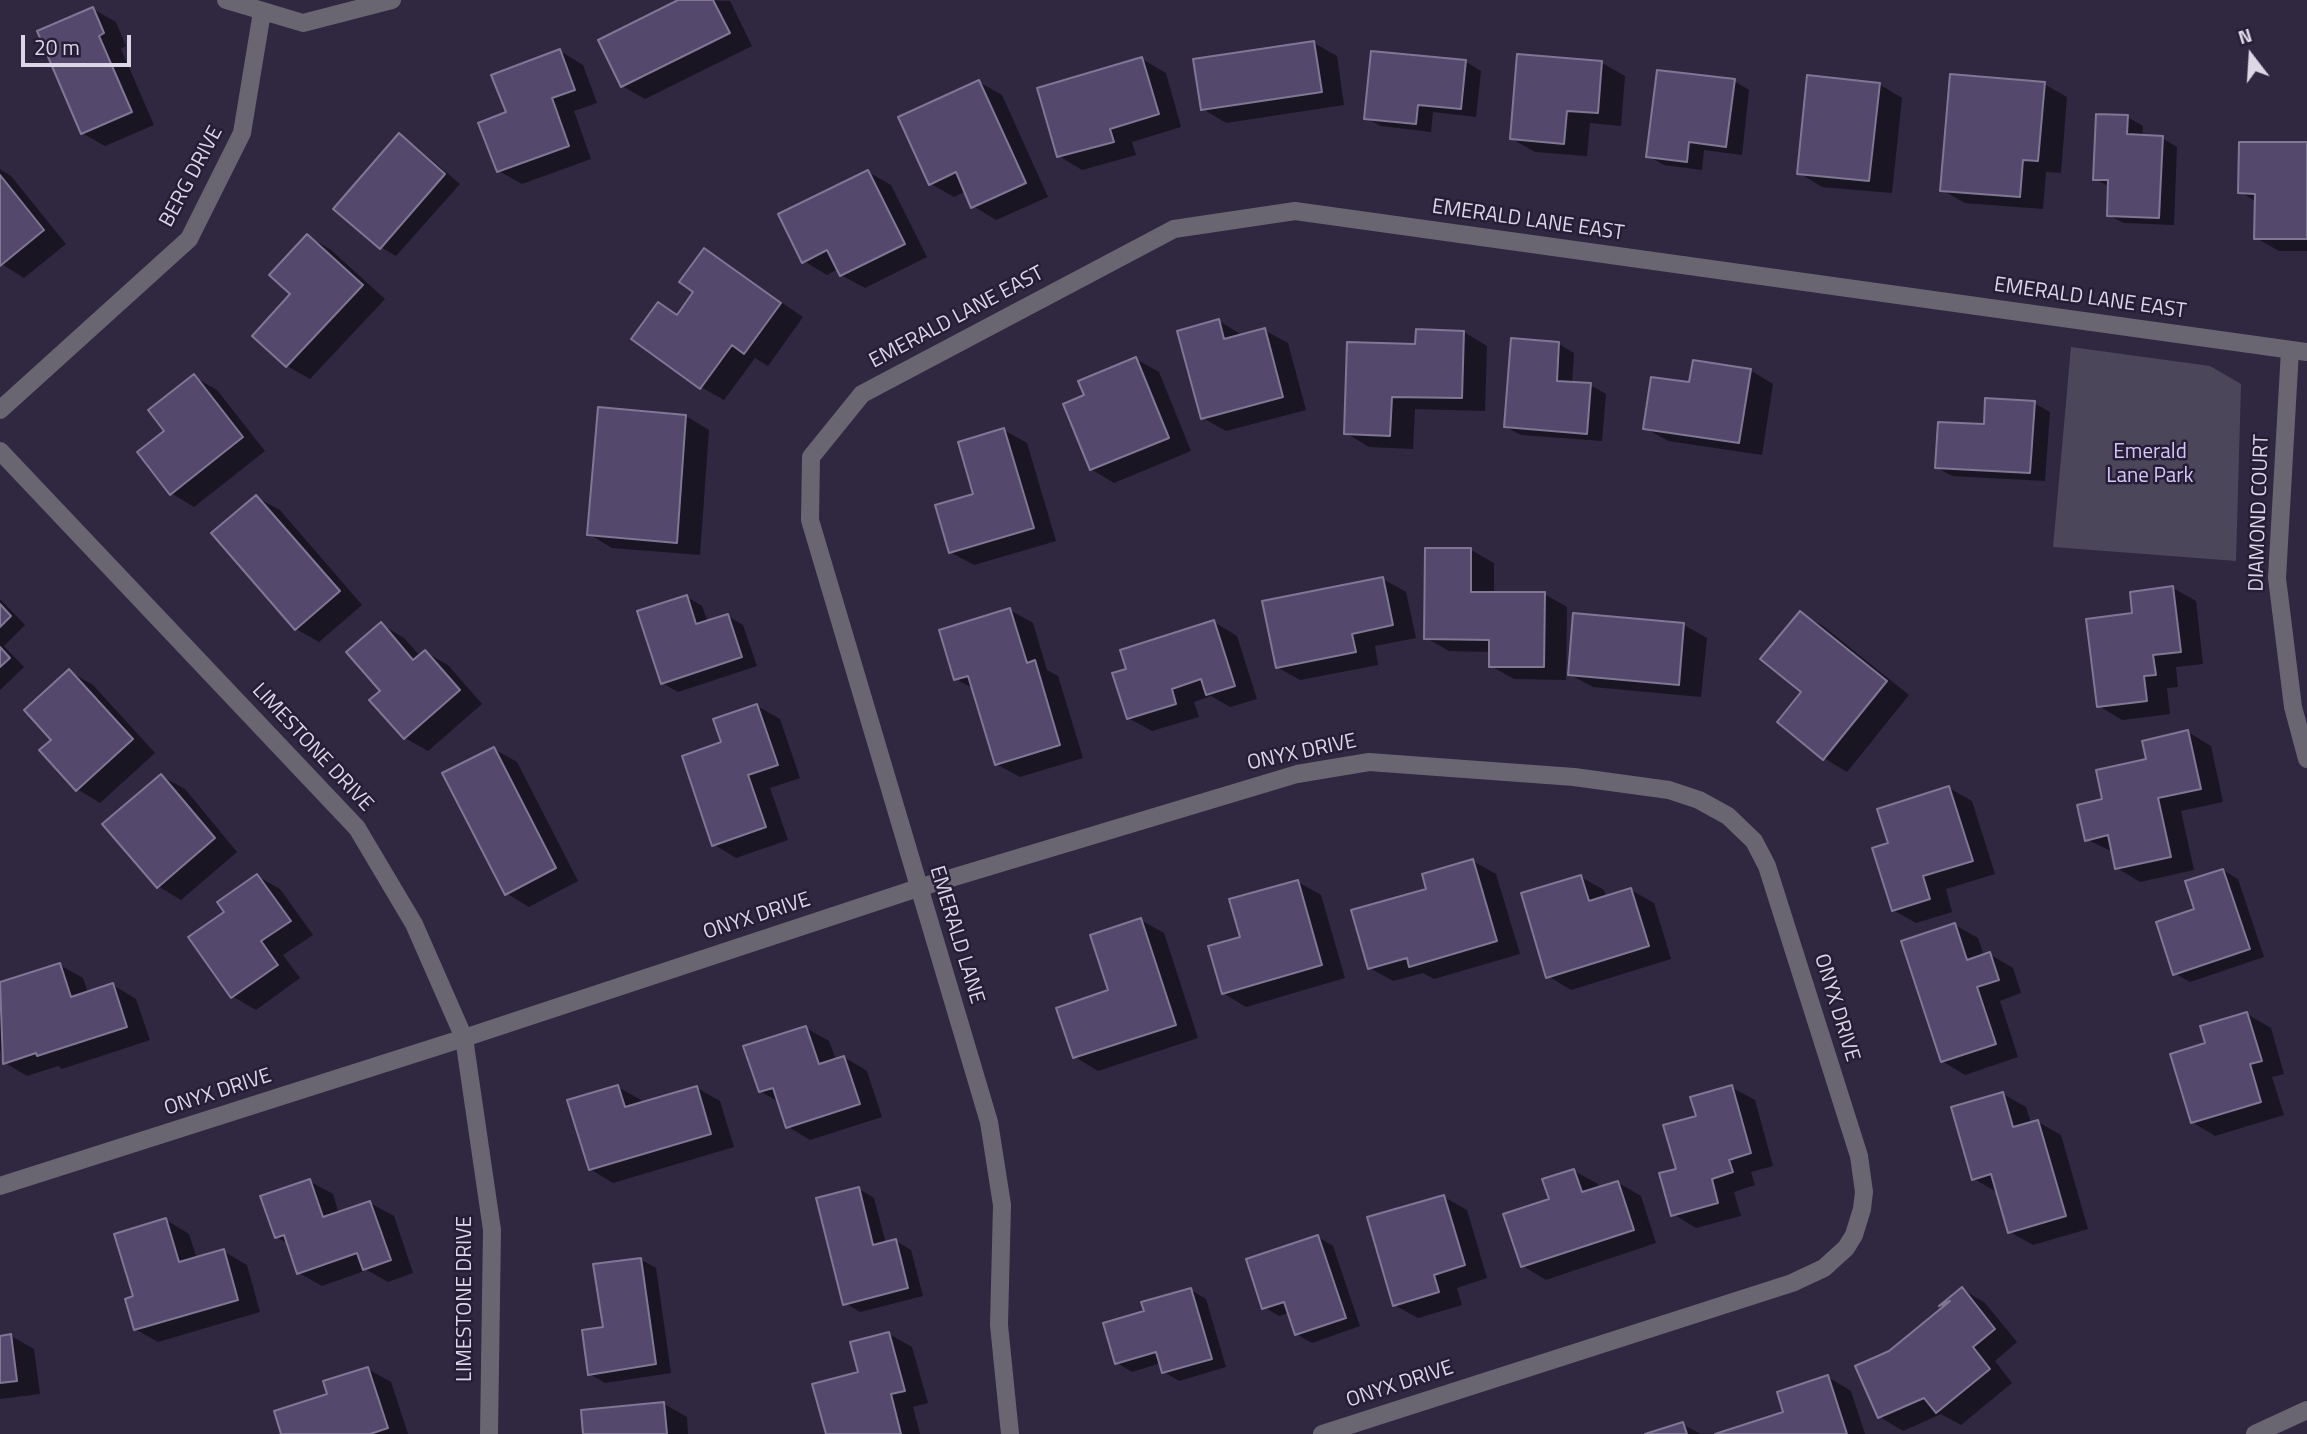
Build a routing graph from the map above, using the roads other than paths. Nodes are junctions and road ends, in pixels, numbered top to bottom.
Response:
1 (226, 0) edge
2 (392, 0) edge
3 (262, 12) junction
4 (2298, 351) edge
5 (0, 410) edge
6 (0, 452) edge
7 (811, 457) joint
8 (2307, 759) edge
9 (918, 888) junction
10 (464, 1038) junction
11 (0, 1186) edge
12 (2307, 1410) edge
13 (489, 1434) edge
14 (1010, 1434) edge
15 (1322, 1434) edge
16 (2255, 1434) edge

1 - 3 street
2 - 3 street
3 - 5 street, BERG DRIVE
4 - 7 street, EMERALD LANE EAST
4 - 8 street, DIAMOND COURT
6 - 10 street, LIMESTONE DRIVE
7 - 9 street, EMERALD LANE
9 - 10 street, ONYX DRIVE
9 - 14 street, EMERALD LANE
9 - 15 street, ONYX DRIVE
10 - 11 street, ONYX DRIVE
10 - 13 street, LIMESTONE DRIVE
12 - 16 street

